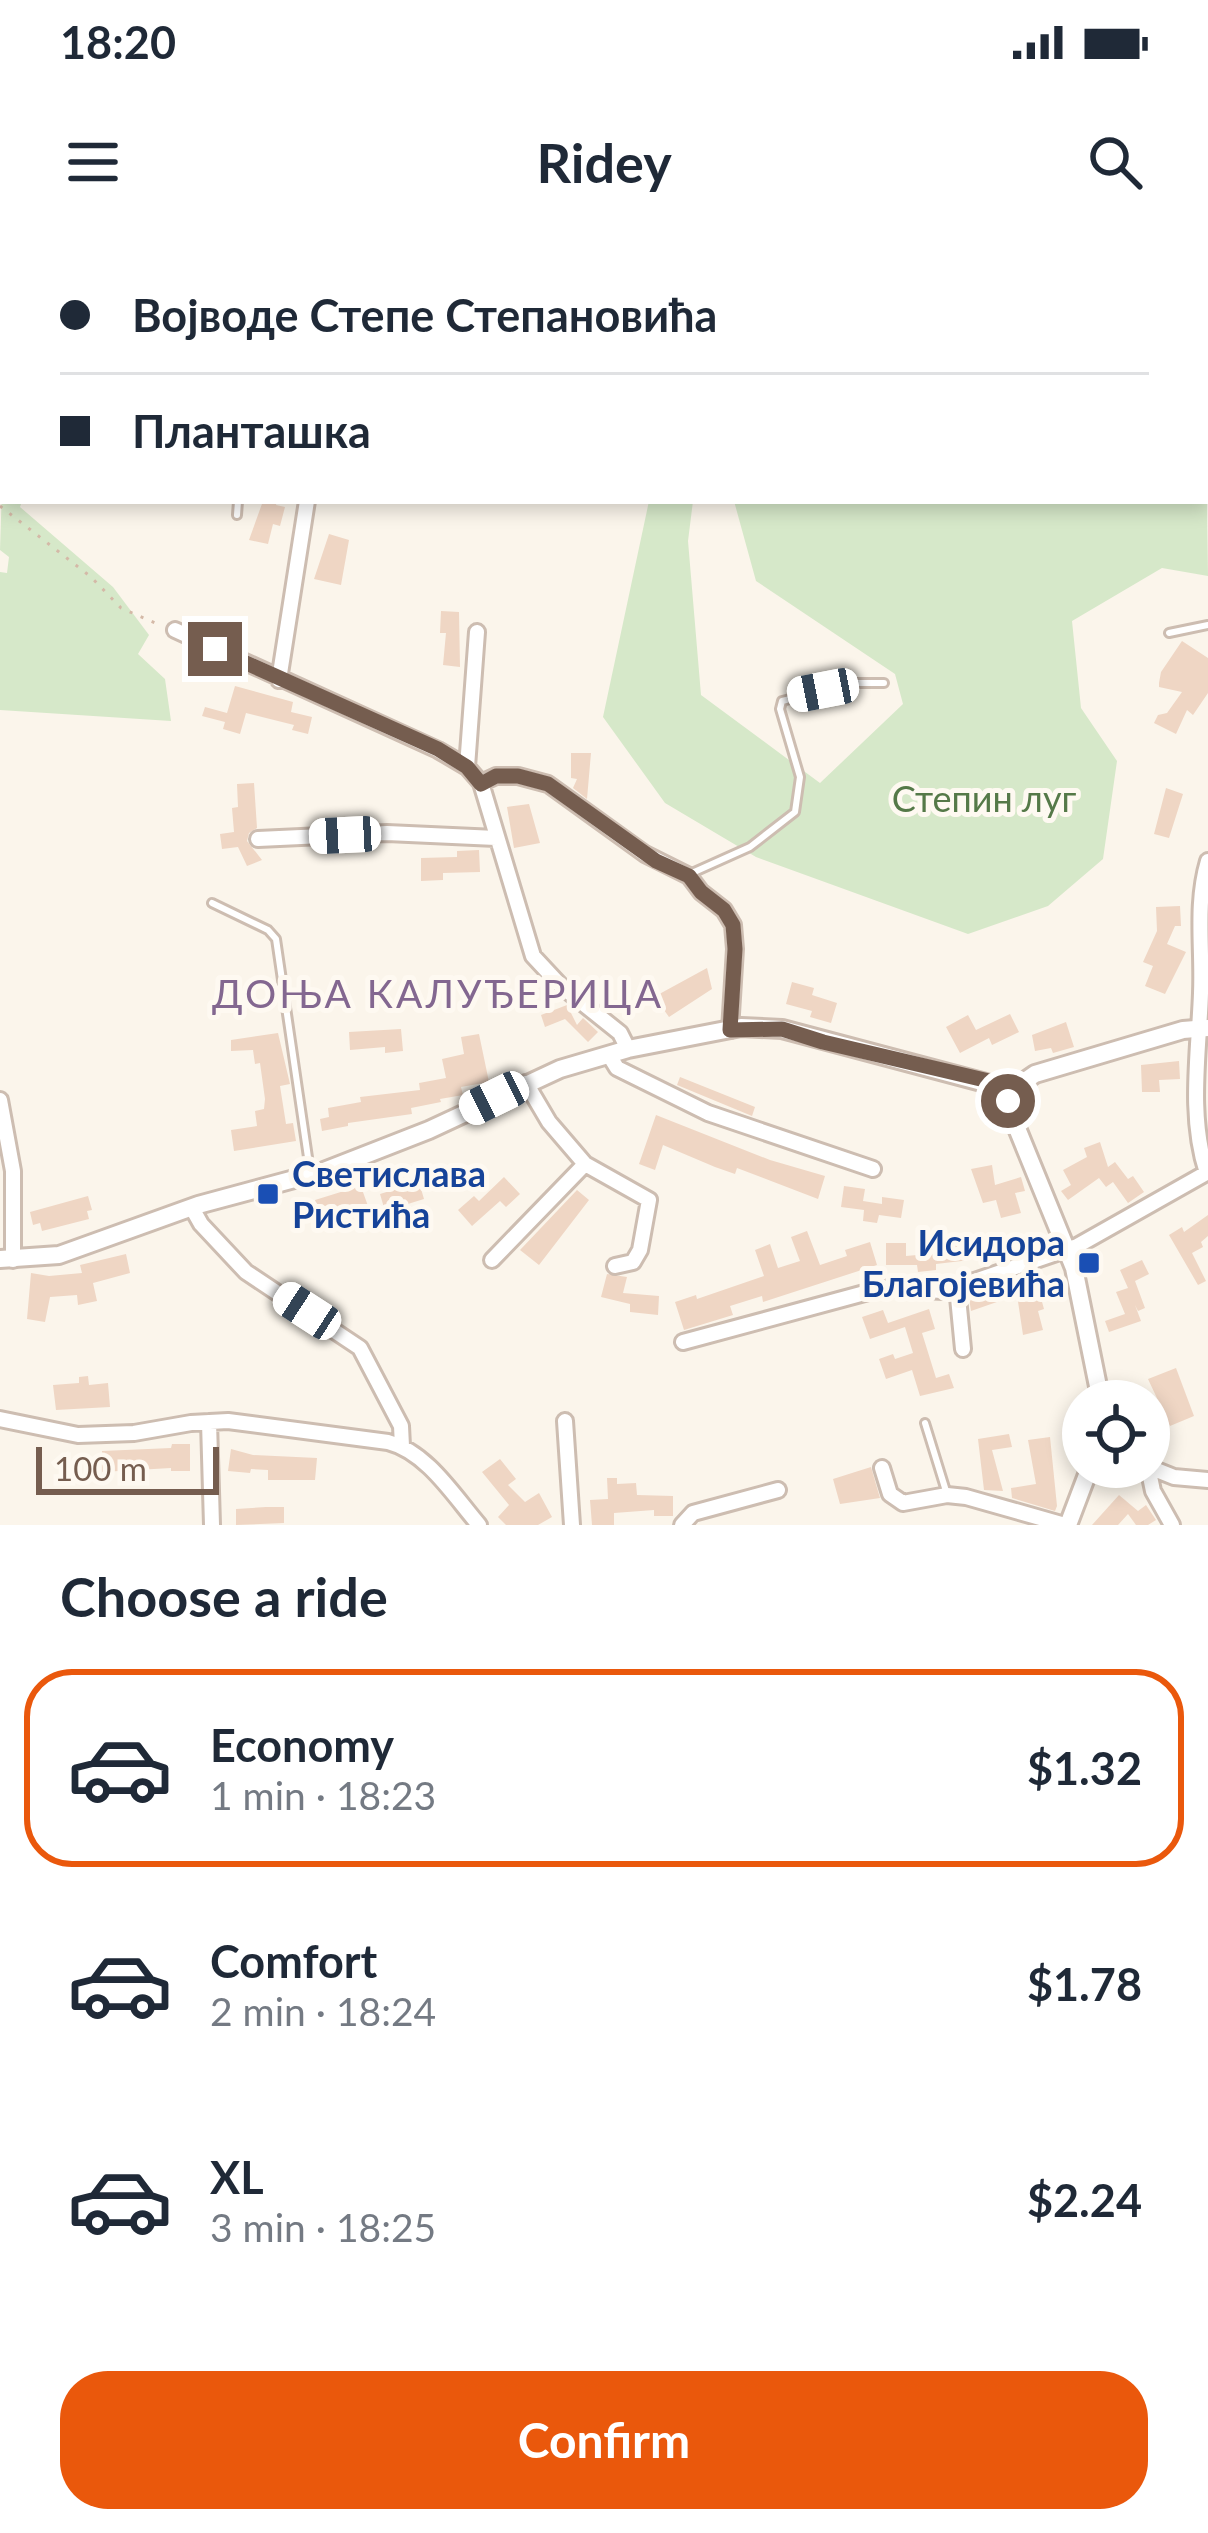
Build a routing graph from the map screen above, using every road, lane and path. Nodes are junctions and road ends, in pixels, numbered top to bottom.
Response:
1 (238, 504) edge
2 (307, 504) edge
3 (0, 506) edge
4 (237, 514) dead end
5 (1208, 625) edge
6 (175, 630) joint
7 (477, 632) dead end
8 (1169, 633) dead end
9 (279, 680) junction
10 (884, 683) dead end
11 (467, 767) junction
12 (481, 784) junction
13 (496, 838) junction
14 (258, 839) dead end
15 (1208, 861) edge
16 (689, 876) junction
17 (212, 903) dead end
18 (1204, 1028) edge
19 (730, 1030) junction
20 (628, 1049) junction
21 (609, 1055) junction
22 (526, 1083) junction
23 (1012, 1090) junction
24 (0, 1100) edge
25 (585, 1164) junction
26 (873, 1169) dead end
27 (1207, 1173) edge
28 (310, 1174) junction
29 (192, 1208) junction
30 (1067, 1249) junction
31 (6, 1259) edge
32 (492, 1260) dead end
33 (615, 1266) dead end
34 (958, 1287) junction
35 (683, 1342) dead end
36 (963, 1349) dead end
37 (1097, 1380) edge
38 (0, 1419) edge
39 (565, 1420) dead end
40 (209, 1422) junction
41 (925, 1423) dead end
42 (402, 1446) junction
43 (882, 1468) dead end
44 (1170, 1475) edge
45 (1208, 1480) edge
46 (1082, 1488) edge
47 (1152, 1488) edge
48 (778, 1490) dead end
49 (947, 1495) junction
50 (212, 1525) edge
51 (478, 1525) edge
52 (572, 1525) edge
53 (682, 1525) edge
54 (1067, 1525) edge
55 (1172, 1525) edge

1 - 4 lane
2 - 9 street
3 - 6 path
5 - 8 lane
6 - 9 street
7 - 11 street
9 - 11 street
10 - 16 lane
11 - 12 street
12 - 13 street
12 - 16 street
13 - 14 street
13 - 20 street
15 - 18 street
16 - 19 street
17 - 28 lane
18 - 23 street
18 - 27 street
19 - 20 street
19 - 23 street
20 - 21 street
21 - 22 street
21 - 26 street
22 - 25 street
22 - 28 street
23 - 30 street
24 - 31 street
25 - 32 street
25 - 33 street
27 - 30 street
28 - 29 street
29 - 31 street
29 - 42 street
30 - 34 street
30 - 37 street
34 - 35 street
34 - 36 street
38 - 40 street
39 - 52 street
40 - 42 street
40 - 50 street
41 - 49 lane
42 - 51 street
43 - 49 street
44 - 45 street
46 - 54 street
47 - 55 street
48 - 53 street
49 - 54 street

